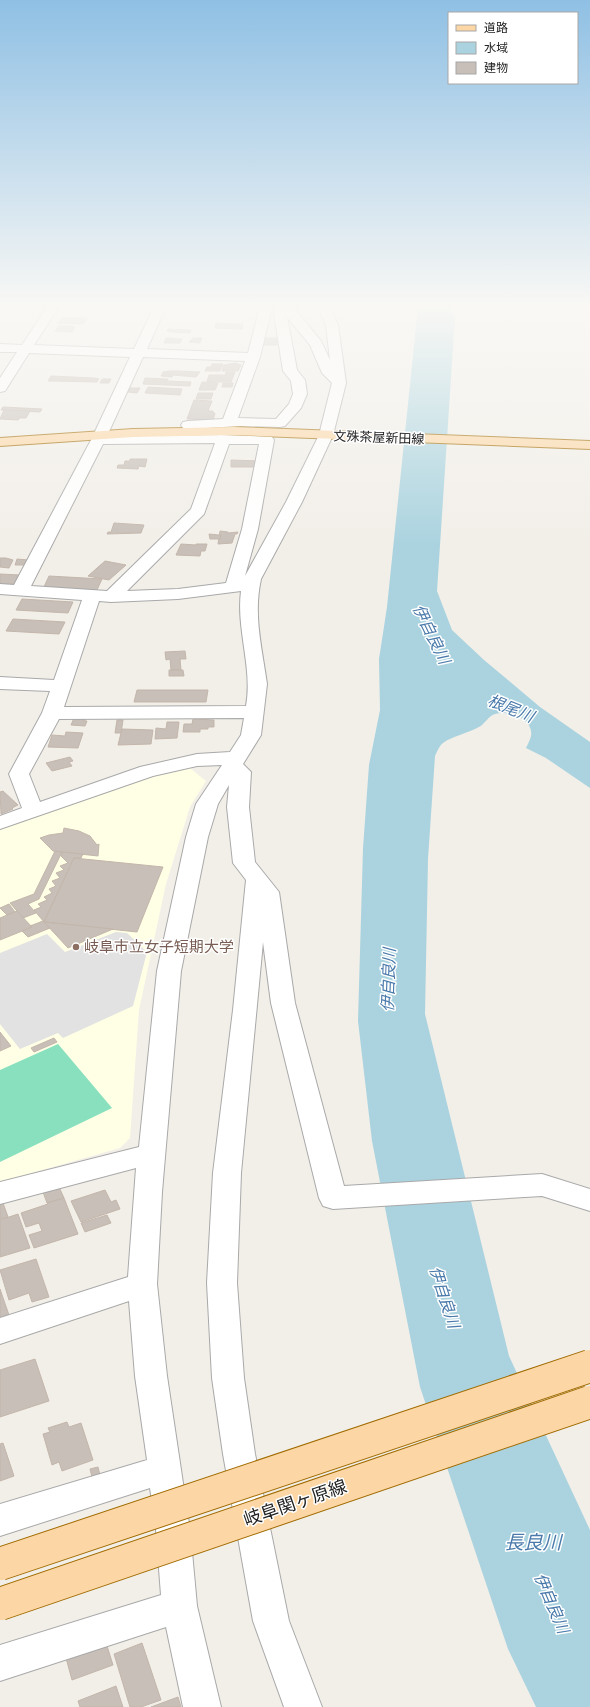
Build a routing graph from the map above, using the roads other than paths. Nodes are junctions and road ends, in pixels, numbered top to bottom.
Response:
1 (122, 387) edge
2 (242, 387) edge
3 (299, 387) edge
4 (338, 387) edge
5 (229, 423) junction
6 (100, 435) junction
7 (326, 435) junction
8 (222, 439) junction
9 (0, 442) edge
10 (590, 445) edge
11 (242, 586) junction
12 (0, 589) edge
13 (20, 590) junction
14 (92, 596) junction
15 (111, 597) junction
16 (0, 683) edge
17 (62, 686) junction
18 (255, 712) junction
19 (52, 713) junction
20 (234, 761) junction
21 (33, 810) junction
22 (0, 823) edge
23 (257, 880) junction
24 (152, 1154) junction
25 (0, 1193) edge
26 (590, 1200) edge
27 (142, 1284) junction
28 (0, 1331) edge
29 (590, 1366) edge
30 (590, 1402) edge
31 (165, 1469) junction
32 (0, 1520) edge
33 (0, 1564) edge
34 (0, 1604) edge
35 (179, 1606) junction
36 (0, 1663) edge
37 (202, 1707) edge
38 (303, 1707) edge

1 - 6 street
2 - 5 street
3 - 5 street
4 - 7 street
5 - 6 street
6 - 7 main road, 文殊茶屋新田線
6 - 8 street
6 - 9 main road, 文殊茶屋新田線
6 - 13 street
7 - 10 main road, 文殊茶屋新田線
7 - 11 street
8 - 11 street
8 - 15 street
11 - 15 street
11 - 18 street
12 - 13 street
13 - 14 street
14 - 15 street
14 - 17 street
16 - 17 street
17 - 19 street
18 - 19 street
18 - 20 street
19 - 21 street
20 - 21 street
20 - 23 street
20 - 24 street
21 - 22 street
23 - 26 street
23 - 38 street
24 - 25 street
24 - 27 street
27 - 28 street
27 - 31 street
29 - 33 main road, bridge
30 - 34 main road, 岐阜関ヶ原線, bridge
31 - 32 street
31 - 35 street
35 - 36 street
35 - 37 street

